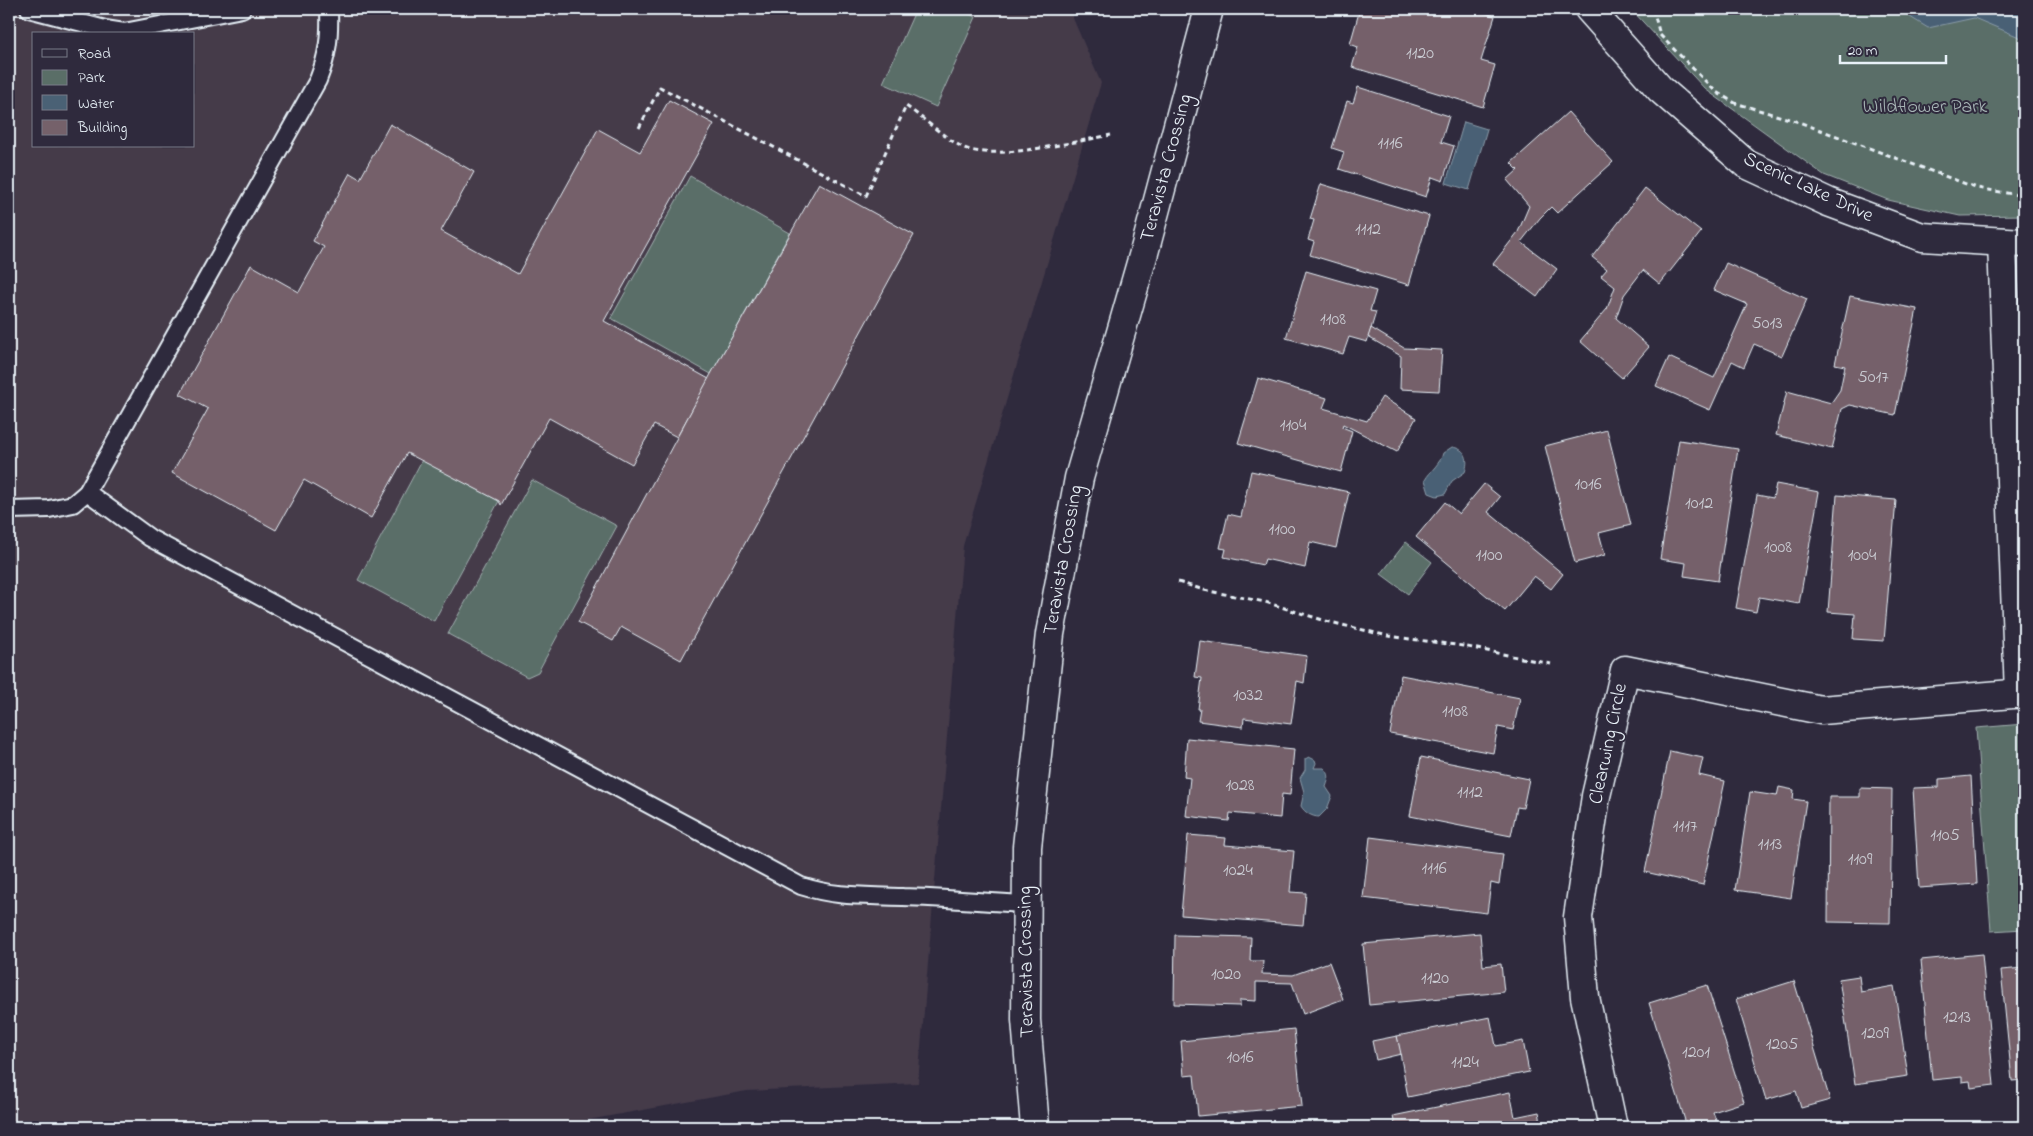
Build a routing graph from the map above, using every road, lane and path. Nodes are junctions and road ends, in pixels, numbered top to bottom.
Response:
1 (29, 9) edge
2 (242, 9) edge
3 (329, 9) edge
4 (1209, 9) edge
5 (1589, 9) edge
6 (1653, 9) edge
7 (639, 128) dead end
8 (1111, 135) dead end
9 (2024, 196) edge
10 (2013, 242) edge
11 (87, 492) junction
12 (9, 510) edge
13 (1178, 582) dead end
14 (1551, 664) dead end
15 (2021, 694) edge
16 (1026, 904) junction
17 (1035, 1127) edge
18 (1613, 1127) edge

1 - 2 lane
3 - 11 lane
4 - 16 street, Teravista Crossing
5 - 10 street, Scenic Lake Drive
6 - 9 path
7 - 8 path
10 - 15 street
11 - 12 lane
11 - 16 lane
13 - 14 path
15 - 18 street, Clearwing Circle
16 - 17 street, Teravista Crossing

